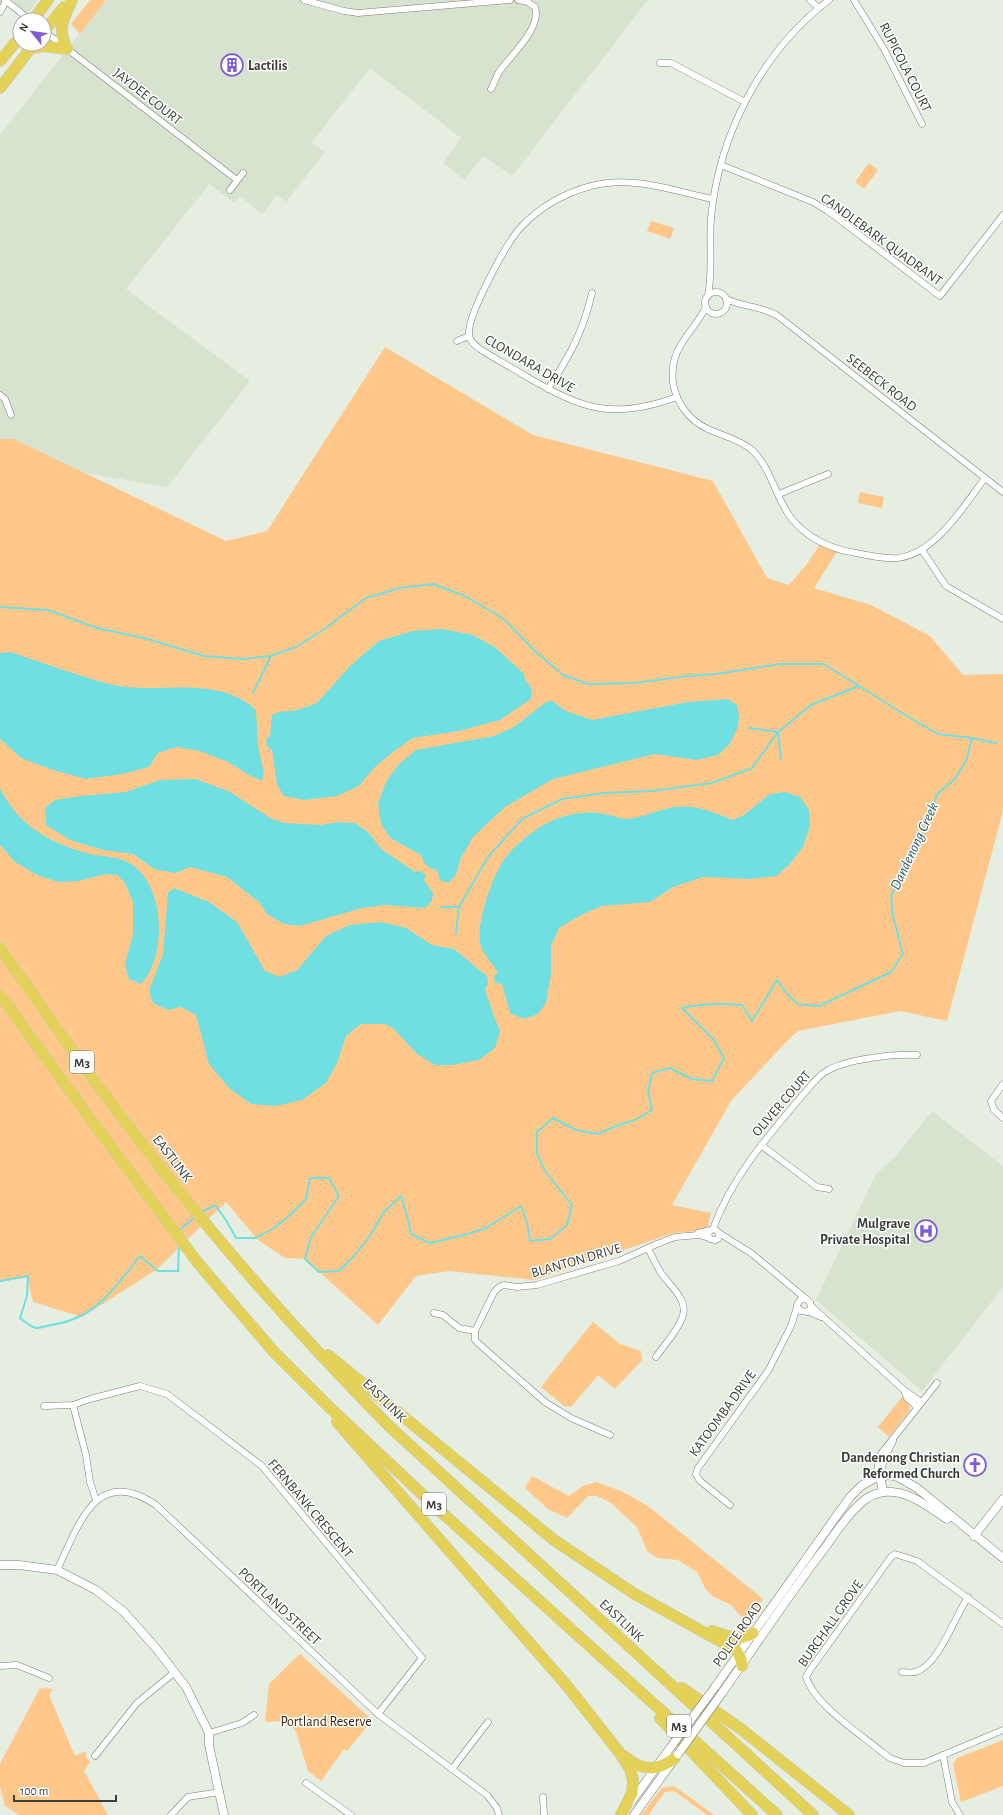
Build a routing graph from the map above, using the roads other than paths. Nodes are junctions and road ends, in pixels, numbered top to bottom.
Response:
1 (48, 0) edge
2 (70, 0) edge
3 (304, 0) edge
4 (510, 0) edge
5 (518, 0) edge
6 (810, 0) edge
7 (829, 0) edge
8 (854, 0) edge
9 (5, 1) edge
10 (819, 8) junction
11 (0, 12) edge
12 (21, 12) edge
13 (38, 12) edge
14 (52, 21) edge
15 (52, 37) edge
16 (12, 47) edge
17 (52, 47) edge
18 (67, 49) junction
19 (28, 52) edge
20 (0, 61) edge
21 (660, 63) dead end
22 (0, 88) edge
23 (491, 90) dead end
24 (745, 102) junction
25 (922, 124) dead end
26 (721, 165) junction
27 (243, 173) dead end
28 (237, 180) junction
29 (230, 190) dead end
30 (713, 200) junction
31 (1003, 215) edge
32 (712, 280) junction
33 (592, 293) dead end
34 (719, 293) junction
35 (708, 296) junction
36 (940, 296) junction
37 (726, 299) junction
38 (940, 303) dead end
39 (739, 305) junction
40 (706, 307) junction
41 (724, 310) junction
42 (715, 314) junction
43 (698, 322) junction
44 (470, 336) junction
45 (457, 341) dead end
46 (548, 389) junction
47 (0, 395) edge
48 (677, 397) junction
49 (11, 415) dead end
50 (828, 474) dead end
51 (985, 478) junction
52 (1003, 492) edge
53 (779, 494) junction
54 (922, 550) junction
55 (1003, 619) edge
56 (0, 948) edge
57 (0, 995) edge
58 (917, 1055) dead end
59 (1003, 1084) edge
60 (1003, 1118) edge
61 (761, 1145) junction
62 (829, 1189) dead end
63 (715, 1231) junction
64 (692, 1235) junction
65 (709, 1238) junction
66 (717, 1240) junction
67 (733, 1242) junction
68 (648, 1248) junction
69 (781, 1280) junction
70 (804, 1298) junction
71 (798, 1305) junction
72 (811, 1306) junction
73 (805, 1312) junction
74 (434, 1313) dead end
75 (824, 1319) junction
76 (291, 1324) junction
77 (791, 1326) junction
78 (475, 1331) junction
79 (656, 1357) dead end
80 (290, 1367) junction
81 (937, 1383) dead end
82 (73, 1405) junction
83 (919, 1405) junction
84 (44, 1406) dead end
85 (610, 1435) dead end
86 (880, 1476) junction
87 (882, 1492) junction
88 (1003, 1499) edge
89 (96, 1500) junction
90 (730, 1505) dead end
91 (974, 1536) junction
92 (1003, 1558) edge
93 (0, 1565) edge
94 (57, 1570) junction
95 (968, 1597) junction
96 (691, 1624) junction
97 (1003, 1624) edge
98 (753, 1633) junction
99 (581, 1638) junction
100 (738, 1653) junction
101 (647, 1663) junction
102 (0, 1666) edge
103 (742, 1666) junction
104 (175, 1672) junction
105 (902, 1672) dead end
106 (49, 1678) dead end
107 (378, 1714) junction
108 (254, 1715) dead end
109 (488, 1722) dead end
110 (1003, 1730) edge
111 (209, 1733) junction
112 (619, 1752) junction
113 (943, 1755) junction
114 (95, 1756) dead end
115 (676, 1756) junction
116 (656, 1768) junction
117 (452, 1769) junction
118 (306, 1783) dead end
119 (220, 1792) junction
120 (543, 1797) dead end
121 (171, 1815) edge
122 (224, 1815) edge
123 (351, 1815) edge
124 (499, 1815) edge
125 (544, 1815) edge
126 (622, 1815) edge
127 (634, 1815) edge
128 (752, 1815) edge
129 (777, 1815) edge
130 (813, 1815) edge
131 (849, 1815) edge
132 (960, 1815) edge

1 - 13 highway
2 - 14 highway
2 - 18 highway
3 - 4 street
5 - 23 street
6 - 10 street
7 - 10 street
8 - 25 street, RUPICOLA COURT
9 - 11 street
9 - 12 street
10 - 24 street
15 - 18 street, JAYDEE COURT
16 - 20 highway
17 - 18 highway
18 - 28 street, JAYDEE COURT
19 - 22 highway
21 - 24 street
24 - 26 street
26 - 30 street
26 - 36 street, CANDLEBARK QUADRANT
27 - 28 street
28 - 29 street
30 - 32 street
30 - 44 street, CLONDARA DRIVE
31 - 36 street, CANDLEBARK QUADRANT
32 - 34 street
32 - 35 street
33 - 46 street
34 - 35 street
34 - 37 street
35 - 40 street
36 - 38 street, CANDLEBARK QUADRANT
37 - 39 street, SEEBECK ROAD
37 - 41 street
39 - 41 street, SEEBECK ROAD
39 - 51 street, SEEBECK ROAD
40 - 42 street
40 - 43 street
41 - 42 street
42 - 43 street
43 - 48 street
44 - 45 street, CLONDARA DRIVE
44 - 46 street, CLONDARA DRIVE
46 - 48 street, CLONDARA DRIVE
47 - 49 street
48 - 53 street
50 - 53 street
51 - 52 street, SEEBECK ROAD
51 - 54 street
53 - 54 street
54 - 55 street
56 - 76 highway, EASTLINK / M3
57 - 80 highway, M3
58 - 61 street, OLIVER COURT
59 - 60 street
61 - 62 street
61 - 63 street, OLIVER COURT
63 - 64 street, BLANTON DRIVE
63 - 65 street
63 - 66 street
63 - 67 street
64 - 65 street, BLANTON DRIVE
64 - 68 street, BLANTON DRIVE
65 - 66 street, BLANTON DRIVE
66 - 67 street
67 - 69 street
68 - 78 street, BLANTON DRIVE
68 - 79 street
69 - 70 street
69 - 71 street
70 - 71 street
70 - 72 street
71 - 73 street
71 - 77 street, KATOOMBA DRIVE
72 - 73 street
72 - 75 street
73 - 75 street
73 - 77 street, KATOOMBA DRIVE
74 - 78 street
75 - 83 street
76 - 96 highway
76 - 101 highway, EASTLINK / M3
77 - 90 street, KATOOMBA DRIVE
78 - 85 street
80 - 99 highway, M3
80 - 112 highway
81 - 83 street
82 - 84 street, FERNBANK CRESCENT
82 - 89 street
82 - 107 street, FERNBANK CRESCENT
83 - 86 street
86 - 87 main road
86 - 91 main road
86 - 98 main road, POLICE ROAD
87 - 91 main road
87 - 103 main road, POLICE ROAD
88 - 91 main road
89 - 94 street, PORTLAND STREET
89 - 107 street, PORTLAND STREET
91 - 92 main road
93 - 94 main road
94 - 104 main road
95 - 97 street, BURCHALL GROVE
95 - 105 street
95 - 113 street, BURCHALL GROVE
96 - 98 highway
96 - 100 highway
98 - 100 main road, POLICE ROAD
99 - 128 highway
99 - 129 highway, M3
100 - 103 highway
100 - 116 main road, POLICE ROAD, bridge
101 - 130 highway, EASTLINK / M3
101 - 131 highway
102 - 106 street
103 - 115 main road, POLICE ROAD, bridge
104 - 111 main road
104 - 114 street
107 - 117 street, PORTLAND STREET
108 - 111 street
109 - 117 street
110 - 113 street, BURCHALL GROVE
111 - 119 main road
112 - 116 highway
112 - 126 highway
113 - 132 street
115 - 116 highway
115 - 127 main road, POLICE ROAD
116 - 126 main road, POLICE ROAD
117 - 124 street, PORTLAND STREET
118 - 123 street
119 - 121 street
119 - 122 main road
120 - 125 street

